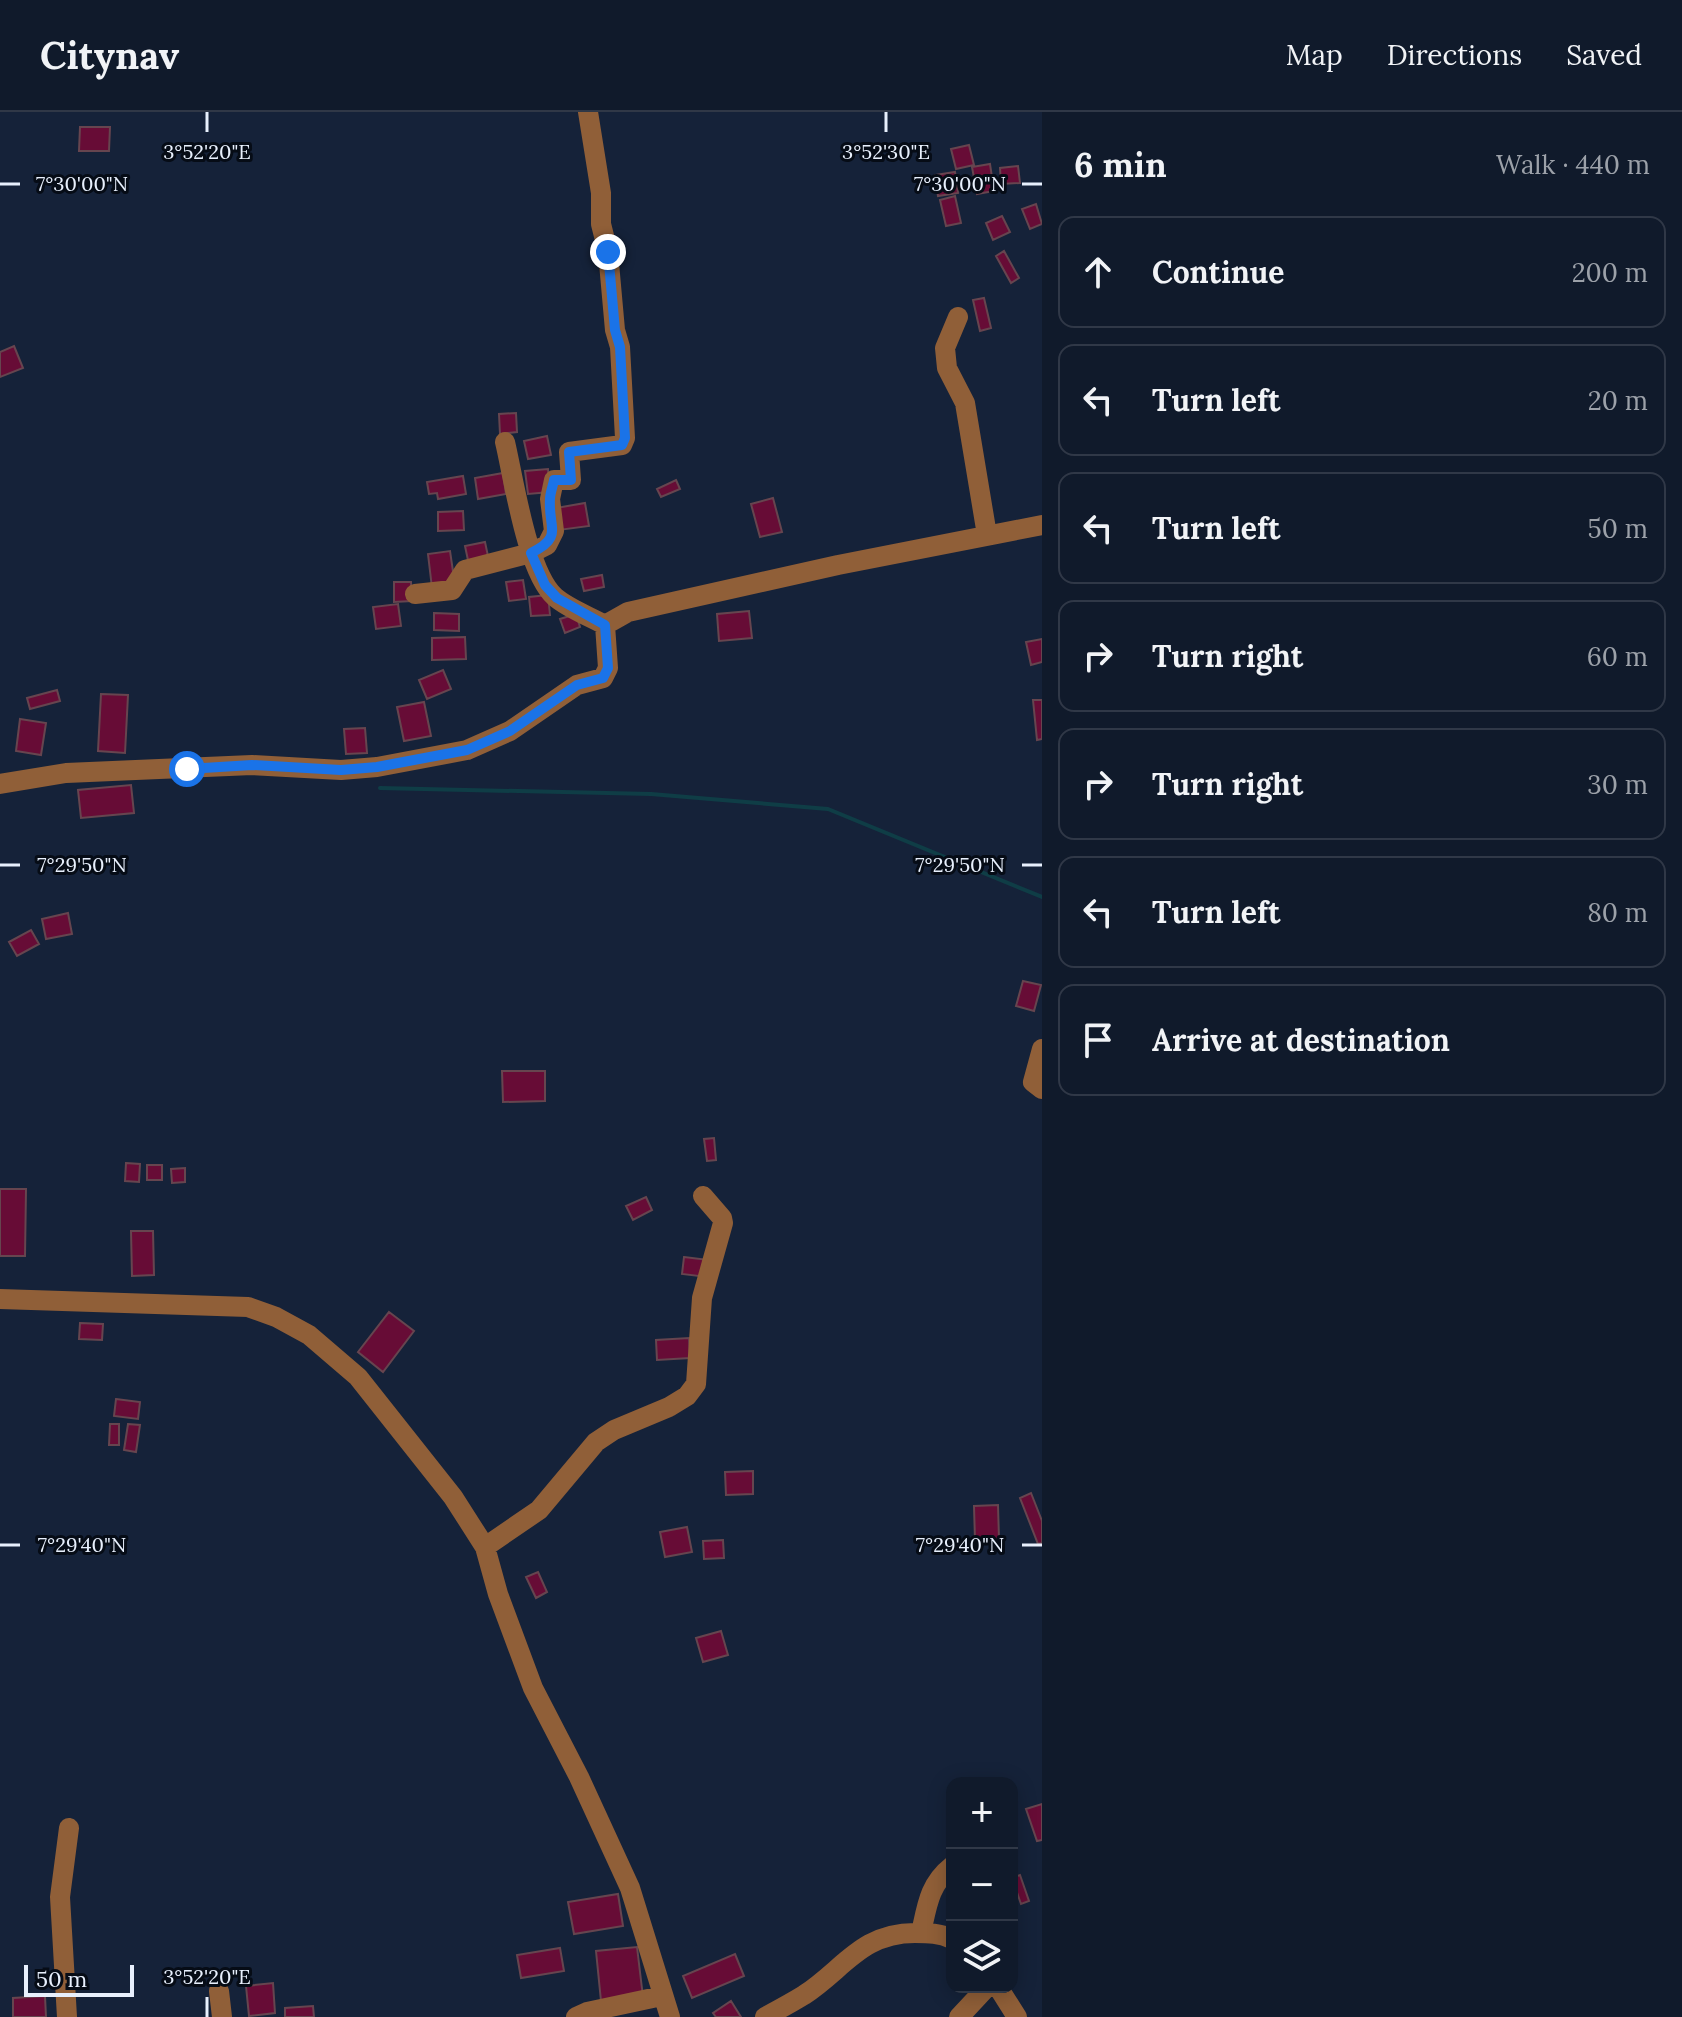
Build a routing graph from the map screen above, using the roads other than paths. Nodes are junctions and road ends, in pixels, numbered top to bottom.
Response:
1 (588, 112) edge
2 (958, 317) dead end
3 (505, 442) dead end
4 (1042, 525) edge
5 (987, 535) junction
6 (531, 553) junction
7 (415, 594) dead end
8 (605, 625) junction
9 (0, 784) edge
10 (1042, 1049) edge
11 (1042, 1089) edge
12 (703, 1196) dead end
13 (0, 1299) edge
14 (485, 1547) junction
15 (69, 1828) dead end
16 (946, 1870) edge
17 (921, 1933) junction
18 (946, 1936) edge
19 (219, 1991) dead end
20 (981, 1993) edge
21 (1002, 1993) edge
22 (662, 1996) junction
23 (67, 2017) edge
24 (222, 2017) edge
25 (576, 2017) edge
26 (670, 2017) edge
27 (765, 2017) edge
28 (959, 2017) edge
29 (1017, 2017) edge

1 - 6 street
2 - 5 street
3 - 6 street
4 - 5 street
5 - 8 street
6 - 7 street
6 - 8 street
8 - 9 street
10 - 11 street
12 - 14 street
13 - 14 street
14 - 22 street
15 - 23 street
16 - 17 street
17 - 18 street
17 - 27 street
19 - 24 street
20 - 28 street
21 - 29 street
22 - 25 street
22 - 26 street

